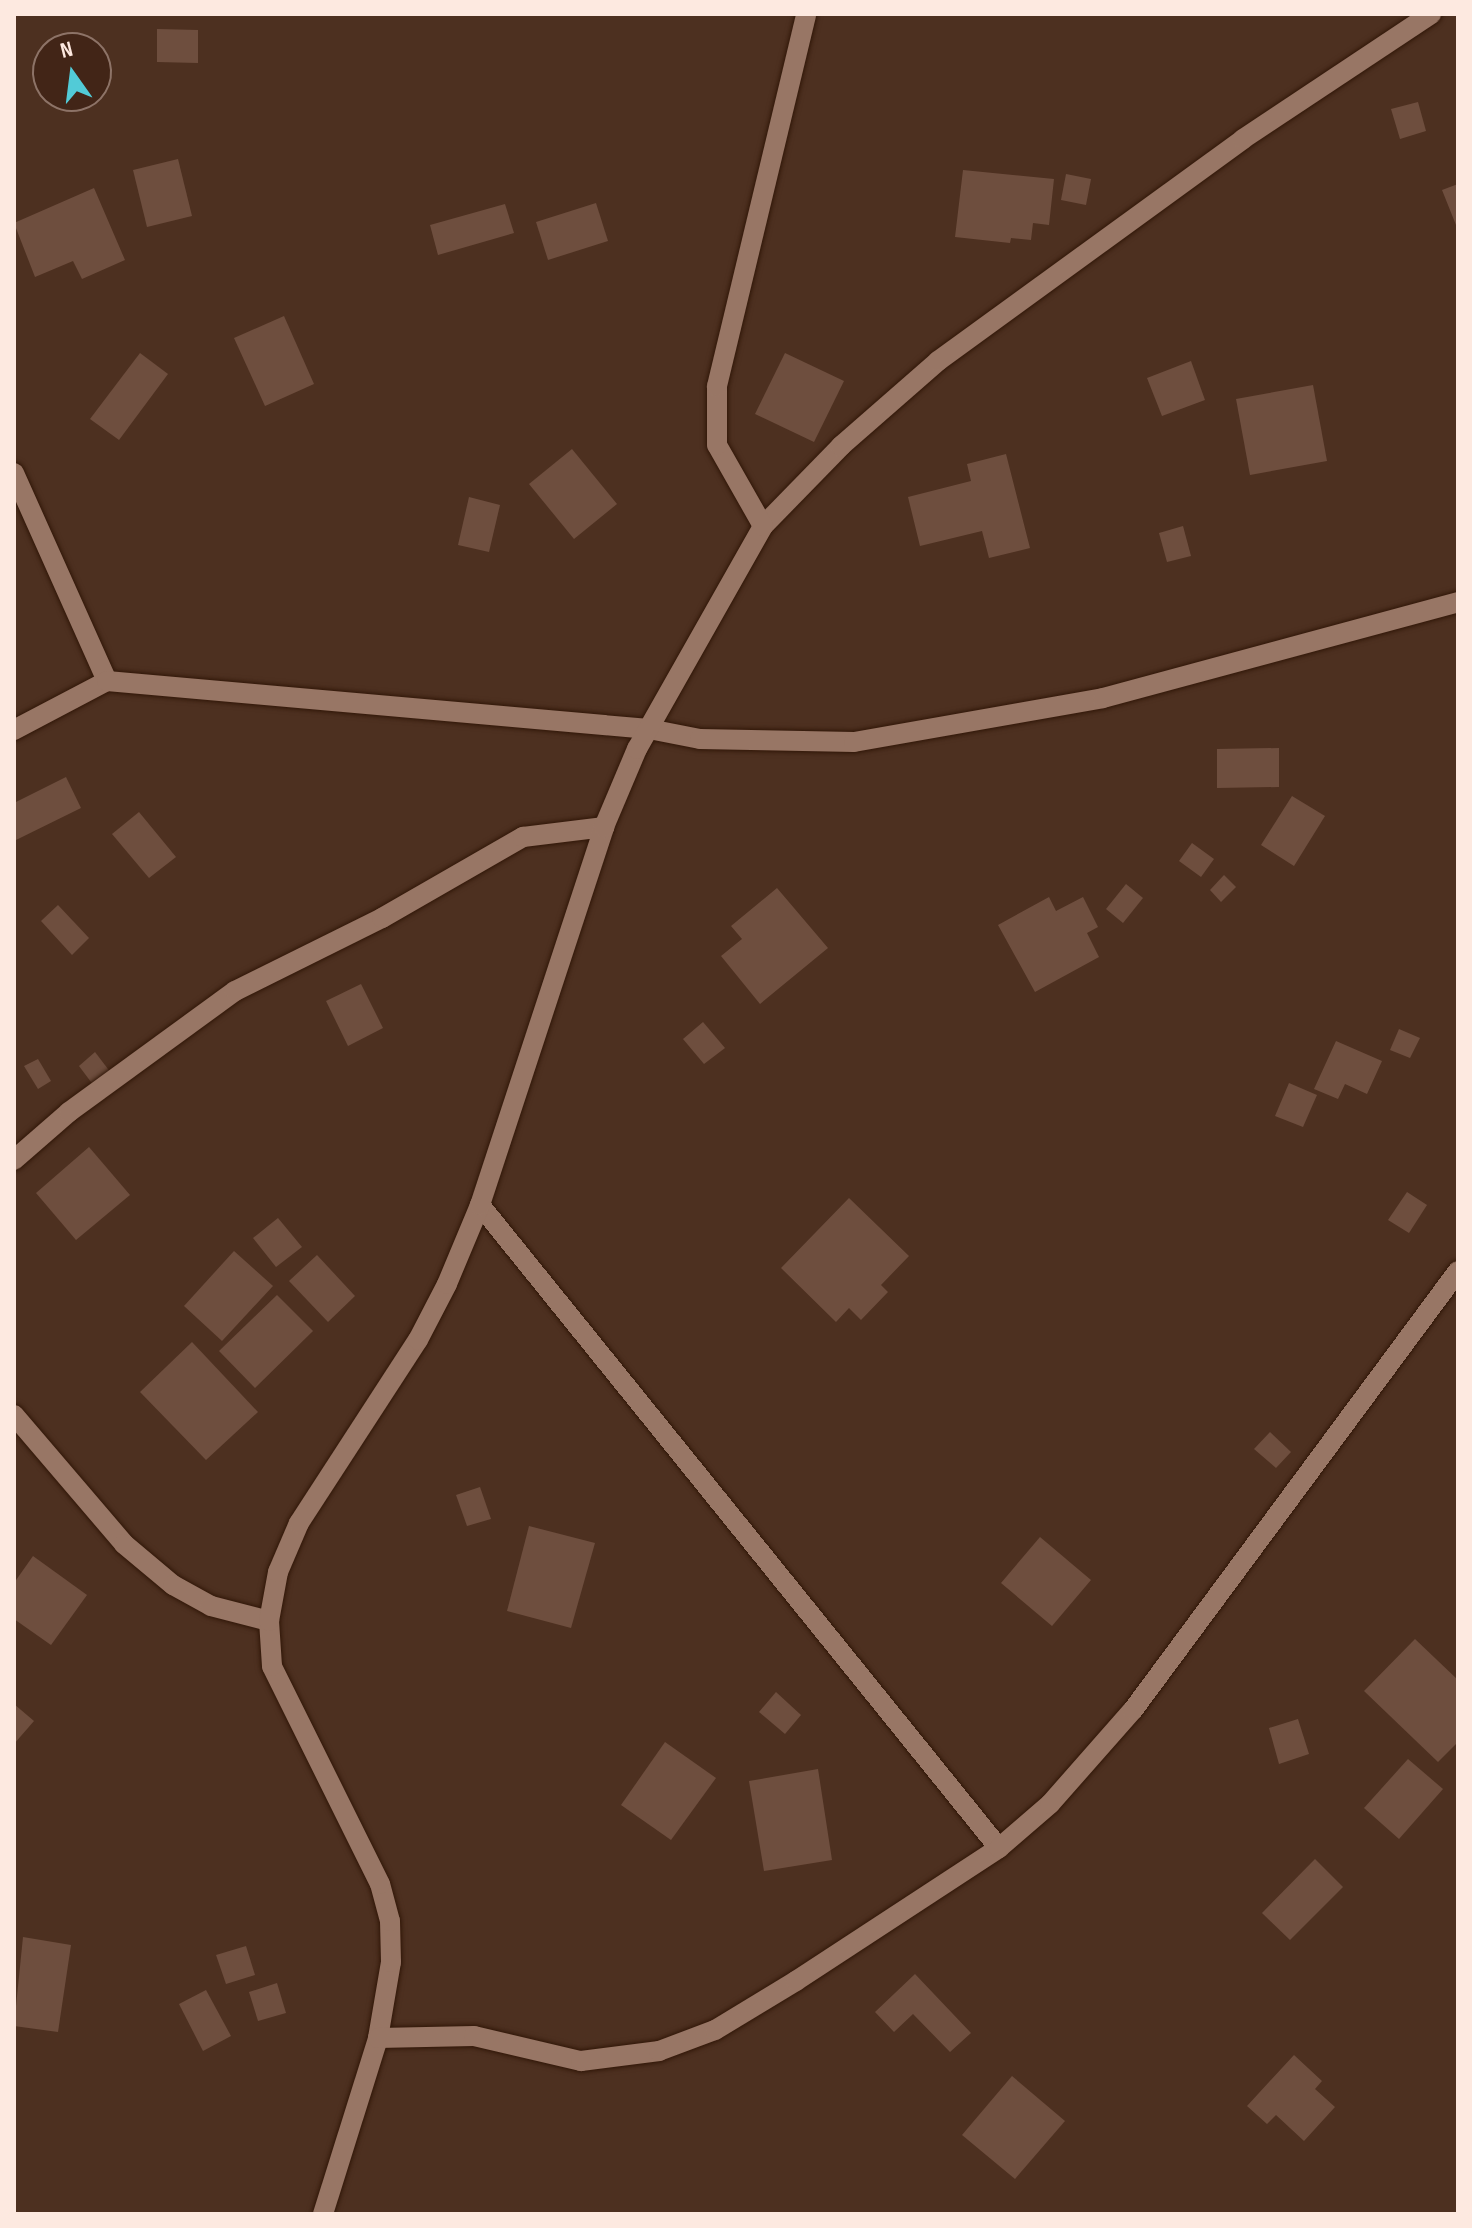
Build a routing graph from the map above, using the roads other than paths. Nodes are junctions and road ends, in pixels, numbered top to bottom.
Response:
1 (806, 14) edge
2 (1431, 14) edge
3 (14, 473) edge
4 (763, 526) junction
5 (1458, 602) edge
6 (107, 681) junction
7 (649, 729) junction
8 (14, 730) edge
9 (604, 827) junction
10 (14, 1160) edge
11 (480, 1205) junction
12 (1458, 1271) edge
13 (14, 1415) edge
14 (269, 1621) junction
15 (999, 1848) junction
16 (378, 2038) junction
17 (323, 2214) edge

1 - 4 street
2 - 4 street
3 - 6 street
4 - 7 street
5 - 7 street
6 - 7 street
6 - 8 street
7 - 9 street
9 - 10 street
9 - 11 street
11 - 14 street
11 - 15 street
12 - 15 street
13 - 14 street
14 - 16 street
15 - 16 street
16 - 17 street

